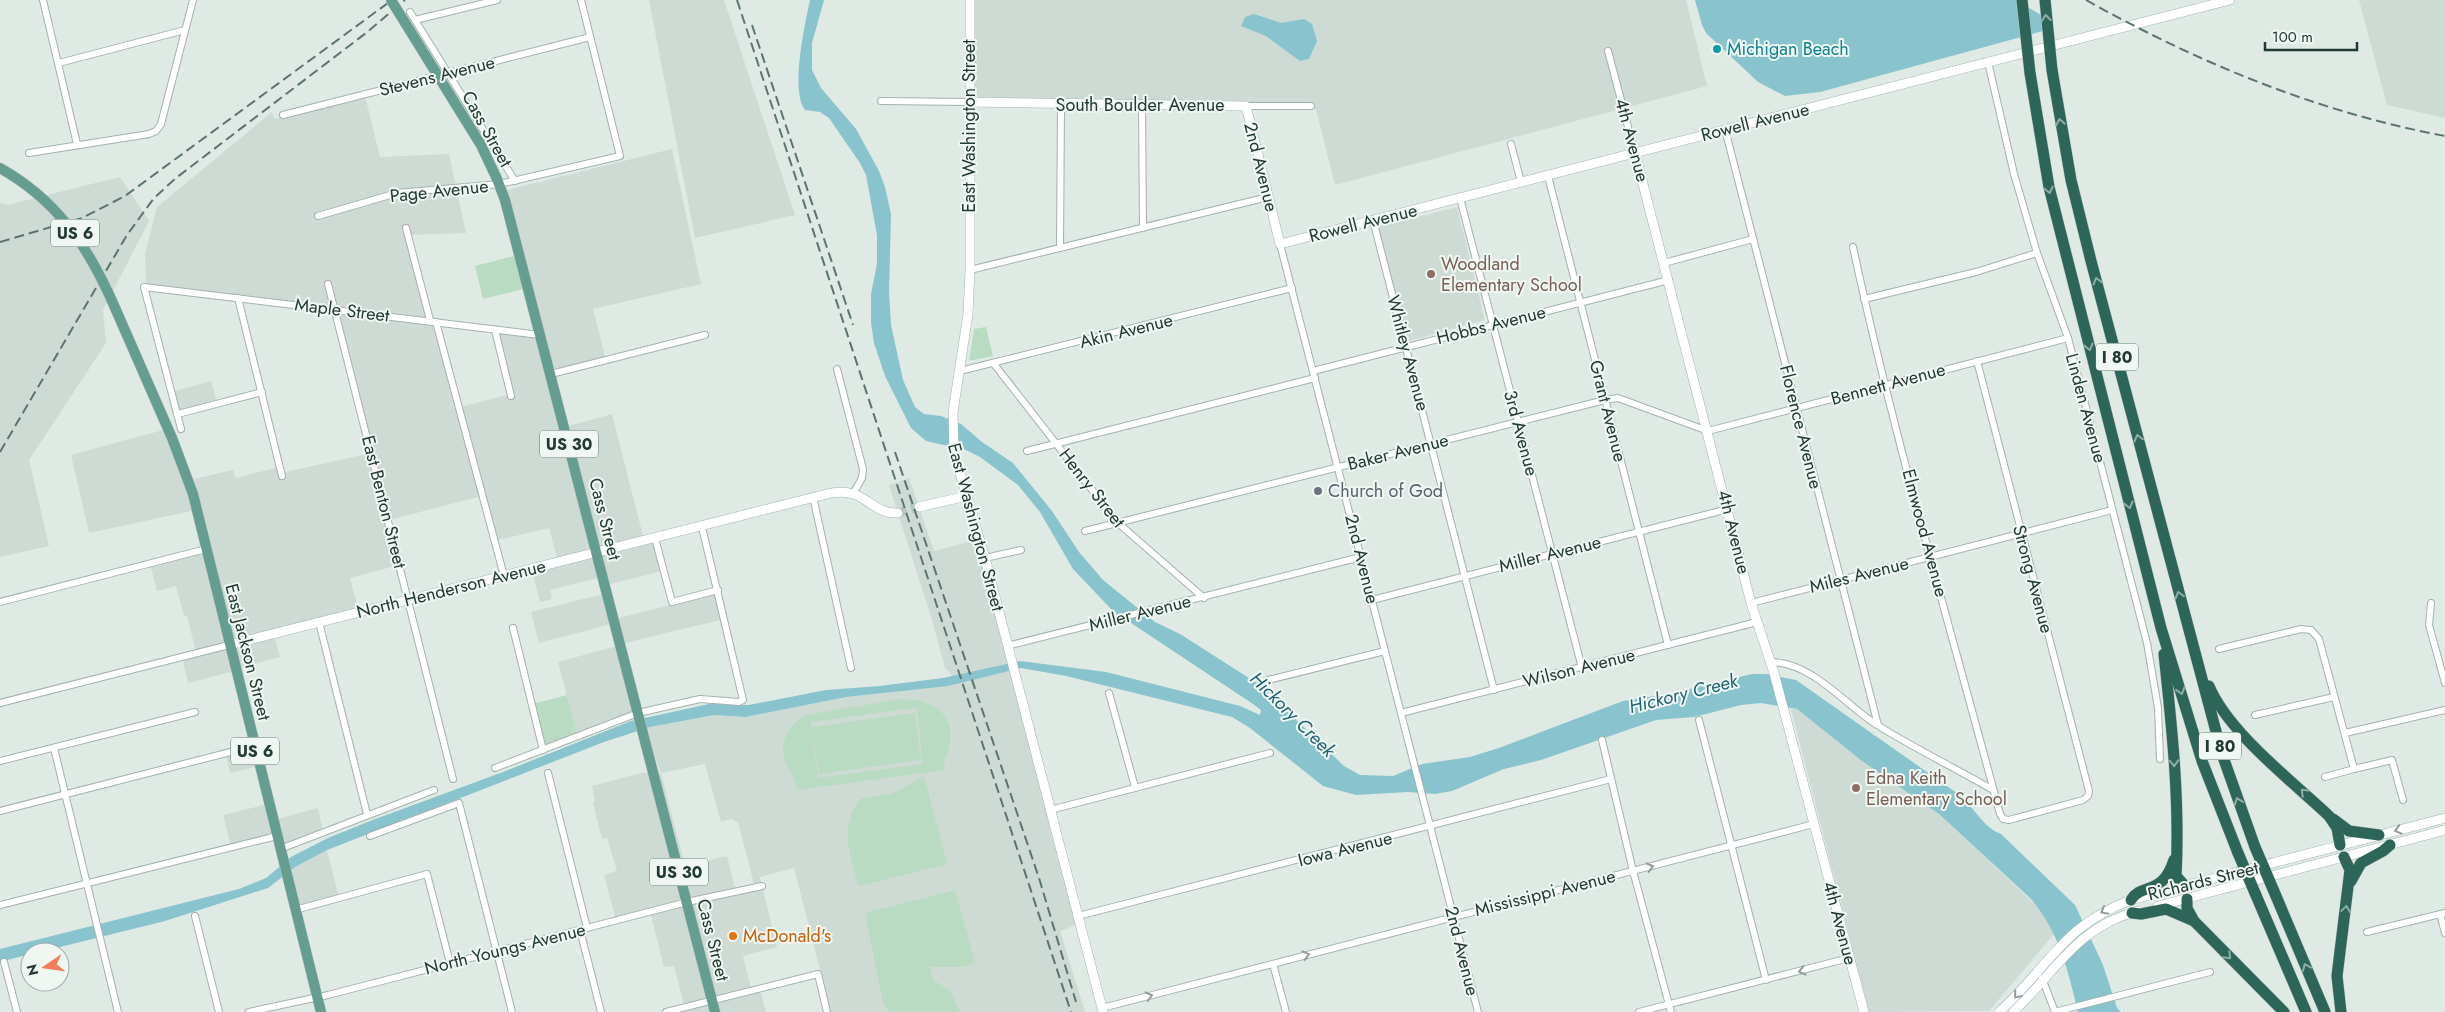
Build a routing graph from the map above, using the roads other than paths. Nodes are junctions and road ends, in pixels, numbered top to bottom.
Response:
1 (43, 0) edge
2 (193, 0) edge
3 (390, 0) edge
4 (497, 0) edge
5 (581, 0) edge
6 (970, 0) edge
7 (2022, 0) edge
8 (2045, 0) edge
9 (2230, 0) edge
10 (410, 12) dead end
11 (415, 20) junction
12 (185, 30) junction
13 (590, 36) junction
14 (1608, 52) dead end
15 (1988, 62) junction
16 (59, 63) junction
17 (447, 73) junction
18 (882, 101) dead end
19 (969, 102) junction
20 (1061, 105) junction
21 (1142, 105) junction
22 (1246, 106) junction
23 (1311, 106) dead end
24 (284, 115) dead end
25 (1725, 129) junction
26 (77, 144) junction
27 (1511, 144) dead end
28 (29, 153) dead end
29 (1635, 153) junction
30 (0, 168) edge
31 (1548, 176) junction
32 (515, 181) junction
33 (499, 182) junction
34 (1521, 182) junction
35 (1268, 197) junction
36 (1460, 198) junction
37 (318, 216) dead end
38 (1373, 220) junction
39 (406, 228) dead end
40 (1143, 228) junction
41 (1753, 239) junction
42 (1280, 244) junction
43 (1853, 247) dead end
44 (1060, 248) junction
45 (2037, 253) junction
46 (1664, 263) junction
47 (970, 270) junction
48 (1669, 280) junction
49 (328, 284) dead end
50 (1292, 288) junction
51 (238, 298) junction
52 (1864, 299) junction
53 (1580, 303) junction
54 (335, 309) junction
55 (433, 321) junction
56 (1493, 325) junction
57 (495, 330) junction
58 (540, 335) junction
59 (705, 335) dead end
60 (2068, 338) junction
61 (1406, 347) junction
62 (1977, 361) junction
63 (994, 364) junction
64 (837, 369) dead end
65 (960, 371) junction
66 (551, 374) junction
67 (1314, 374) junction
68 (1886, 384) junction
69 (262, 392) junction
70 (511, 396) dead end
71 (1605, 400) junction
72 (1796, 408) junction
73 (178, 414) junction
74 (1518, 422) junction
75 (181, 429) dead end
76 (1708, 431) junction
77 (1431, 443) junction
78 (1057, 444) junction
79 (1027, 451) dead end
80 (1338, 468) junction
81 (282, 476) dead end
82 (854, 492) junction
83 (967, 496) junction
84 (813, 497) junction
85 (919, 507) tunnel mouth
86 (1728, 509) junction
87 (2112, 510) junction
88 (898, 513) tunnel mouth
89 (1118, 523) junction
90 (702, 527) junction
91 (1085, 531) dead end
92 (1639, 531) junction
93 (2021, 534) junction
94 (655, 538) junction
95 (206, 549) junction
96 (1021, 550) dead end
97 (597, 553) junction
98 (1552, 553) junction
99 (1361, 557) junction
100 (1931, 557) junction
101 (985, 558) junction
102 (504, 576) junction
103 (1465, 576) junction
104 (1841, 579) junction
105 (718, 590) junction
106 (1204, 598) junction
107 (409, 600) junction
108 (1372, 600) junction
109 (0, 602) edge
110 (1751, 603) junction
111 (2431, 603) dead end
112 (319, 622) junction
113 (1757, 622) junction
114 (512, 628) dead end
115 (2161, 628) junction
116 (2192, 642) junction
117 (229, 645) junction
118 (1668, 645) junction
119 (1006, 646) junction
120 (2219, 649) dead end
121 (1385, 651) junction
122 (1771, 662) junction
123 (851, 668) dead end
124 (1582, 668) junction
125 (1268, 680) dead end
126 (2445, 683) edge
127 (1494, 690) junction
128 (1110, 693) dead end
129 (2334, 697) junction
130 (0, 703) edge
131 (2445, 710) edge
132 (195, 712) dead end
133 (638, 713) junction
134 (1401, 713) junction
135 (2256, 715) dead end
136 (1699, 720) dead end
137 (1878, 726) junction
138 (2345, 733) junction
139 (1602, 740) dead end
140 (254, 746) junction
141 (54, 748) junction
142 (543, 750) junction
143 (1270, 753) dead end
144 (2160, 759) dead end
145 (0, 761) edge
146 (495, 768) dead end
147 (2354, 769) junction
148 (548, 773) dead end
149 (2325, 777) dead end
150 (453, 779) dead end
151 (1611, 779) junction
152 (1135, 788) junction
153 (434, 790) dead end
154 (1993, 790) junction
155 (66, 794) junction
156 (2403, 800) dead end
157 (1050, 810) junction
158 (0, 811) edge
159 (367, 814) junction
160 (2329, 816) junction
161 (2002, 818) joint
162 (2445, 818) edge
163 (1814, 824) junction
164 (1430, 827) junction
165 (2445, 830) edge
166 (2379, 835) junction
167 (277, 836) junction
168 (370, 836) dead end
169 (2340, 845) junction
170 (2390, 845) junction
171 (1731, 847) junction
172 (2178, 849) junction
173 (281, 853) junction
174 (2344, 857) junction
175 (1633, 871) junction
176 (88, 883) junction
177 (2349, 885) junction
178 (762, 886) dead end
179 (2184, 886) junction
180 (2187, 899) junction
181 (2130, 900) junction
182 (687, 902) junction
183 (0, 905) edge
184 (296, 910) junction
185 (2132, 913) junction
186 (2442, 913) edge
187 (195, 916) dead end
188 (1078, 916) junction
189 (1453, 916) junction
190 (2194, 921) junction
191 (583, 929) junction
192 (2367, 932) dead end
193 (2445, 933) edge
194 (497, 951) junction
195 (1849, 958) junction
196 (4, 962) dead end
197 (450, 963) junction
198 (1273, 964) junction
199 (2037, 971) junction
200 (2210, 972) dead end
201 (1766, 980) junction
202 (2042, 980) junction
203 (317, 996) junction
204 (712, 1000) junction
205 (1669, 1004) junction
206 (1102, 1010) edge
207 (17, 1012) edge
208 (118, 1012) edge
209 (219, 1012) edge
210 (249, 1012) edge
211 (321, 1012) edge
212 (512, 1012) edge
213 (601, 1012) edge
214 (666, 1012) edge
215 (715, 1012) edge
216 (827, 1012) edge
217 (1286, 1012) edge
218 (1478, 1012) edge
219 (1639, 1012) edge
220 (1671, 1012) edge
221 (1864, 1012) edge
222 (1999, 1012) edge
223 (2013, 1012) edge
224 (2055, 1012) edge
225 (2284, 1012) edge
226 (2306, 1012) edge
227 (2325, 1012) edge
228 (2341, 1012) edge

1 - 16 street
2 - 12 street
3 - 33 main road, Cass Street / US 30, bridge
4 - 11 street
5 - 13 street
6 - 19 street, East Washington Street
7 -> 115 highway, I 80, bridge
116 -> 8 highway, I 80, bridge
9 - 15 street, Rowell Avenue
10 - 11 street
11 - 17 street
12 - 16 street
12 - 26 street
13 - 17 street, Stevens Avenue
13 - 32 street, Page Avenue
14 - 29 street, 4th Avenue
15 - 25 street, Rowell Avenue
15 - 45 street, Linden Avenue
16 - 26 street
17 - 24 street, Stevens Avenue
17 - 32 street
18 - 19 street
19 - 20 street, South Boulder Avenue
19 - 47 street, East Washington Street
20 - 21 street, South Boulder Avenue
20 - 44 street
21 - 22 street, South Boulder Avenue
21 - 40 street
22 - 23 street, South Boulder Avenue
22 - 35 street, 2nd Avenue
25 - 29 street, Rowell Avenue
25 - 41 street, Florence Avenue
26 - 28 street
27 - 34 street
29 - 31 street, Rowell Avenue
29 - 46 street, 4th Avenue
30 - 95 main road, East Jackson Street / US 6, bridge
31 - 34 street, Rowell Avenue
31 - 53 street, Grant Avenue
32 - 33 street, Page Avenue
33 - 37 street, Page Avenue
33 - 58 main road, Cass Street / US 30
34 - 36 street, Rowell Avenue
35 - 40 street
35 - 42 street, 2nd Avenue
36 - 38 street, Rowell Avenue
36 - 56 street, 3rd Avenue
38 - 42 street, Rowell Avenue
38 - 61 street, Whitley Avenue
39 - 55 street
40 - 44 street
41 - 46 street
41 - 72 street, Florence Avenue
42 - 50 street, 2nd Avenue
43 - 52 street, Elmwood Avenue
44 - 47 street
45 - 52 street
45 - 60 street, Linden Avenue
46 - 48 street, 4th Avenue
47 - 65 street, East Washington Street
48 - 53 street, Hobbs Avenue
48 - 76 street, 4th Avenue
49 - 54 street, East Benton Street
50 - 63 street, Akin Avenue
50 - 67 street, 2nd Avenue
51 - 54 street, Maple Street
51 - 69 street
51 - 73 street, Maple Street
52 - 68 street, Elmwood Avenue
53 - 56 street, Hobbs Avenue
53 - 71 street, Grant Avenue
54 - 55 street, Maple Street
54 - 107 street, East Benton Street
55 - 57 street, Maple Street
55 - 102 street
56 - 61 street, Hobbs Avenue
56 - 74 street, 3rd Avenue
57 - 58 street, Maple Street
57 - 70 street
58 - 66 main road, Cass Street / US 30
59 - 66 street
60 - 62 street, Bennett Avenue
60 - 87 street, Linden Avenue
61 - 67 street, Hobbs Avenue
61 - 77 street, Whitley Avenue
62 - 68 street, Bennett Avenue
62 - 93 street, Strong Avenue
63 - 65 street, Akin Avenue
63 - 78 street, Henry Street
64 - 82 street
65 - 83 street, East Washington Street
66 - 97 main road, Cass Street / US 30
67 - 78 street, Hobbs Avenue
67 - 80 street, 2nd Avenue
68 - 72 street, Bennett Avenue
68 - 100 street, Elmwood Avenue
69 - 73 street
69 - 81 street
71 - 74 street, Baker Avenue
71 - 76 street, Baker Avenue
71 - 92 street, Grant Avenue
72 - 76 street, Bennett Avenue
72 - 104 street, Florence Avenue
73 - 75 street
74 - 77 street, Baker Avenue
74 - 98 street, 3rd Avenue
76 - 86 street, 4th Avenue
77 - 80 street, Baker Avenue
77 - 103 street, Whitley Avenue
78 - 79 street, Hobbs Avenue
78 - 89 street, Henry Street
80 - 89 street, Baker Avenue
80 - 99 street, 2nd Avenue
82 - 84 street, North Henderson Avenue
82 - 88 street
83 - 85 street
83 - 101 street, East Washington Street
84 - 90 street, North Henderson Avenue
84 - 123 street
86 - 92 street, Miller Avenue
86 - 110 street, 4th Avenue
87 - 93 street, Miles Avenue
87 - 144 street, Linden Avenue
89 - 91 street, Baker Avenue
89 - 106 street, Henry Street
90 - 94 street, North Henderson Avenue
90 - 105 street
92 - 98 street, Miller Avenue
92 - 118 street, Grant Avenue
93 - 100 street, Miles Avenue
93 - 161 street, Strong Avenue
94 - 97 street, North Henderson Avenue
94 - 105 street
95 - 109 street
95 - 117 main road, East Jackson Street / US 6
96 - 101 street
97 - 102 street, North Henderson Avenue
97 - 133 main road, Cass Street / US 30
98 - 103 street, Miller Avenue
98 - 124 street, 3rd Avenue
99 - 106 street, Miller Avenue
99 - 108 street, 2nd Avenue
100 - 104 street, Miles Avenue
100 - 154 street, Elmwood Avenue
101 - 119 street, East Washington Street
102 - 107 street, North Henderson Avenue
103 - 108 street, Miller Avenue
103 - 127 street, Whitley Avenue
104 - 110 street, Miles Avenue
104 - 137 street, Florence Avenue
105 - 133 street
106 - 119 street, Miller Avenue
107 - 112 street, North Henderson Avenue
107 - 150 street, East Benton Street
108 - 121 street, 2nd Avenue
110 - 113 street, 4th Avenue
111 - 126 street
112 - 117 street, North Henderson Avenue
112 - 159 street
113 - 118 street, Wilson Avenue
113 - 122 street, 4th Avenue
114 - 142 street
115 -> 172 highway
115 -> 226 highway, I 80, bridge
160 -> 116 highway
227 -> 116 highway, I 80, bridge
117 - 130 street, North Henderson Avenue
117 - 140 main road, East Jackson Street / US 6
118 - 124 street, Wilson Avenue
119 - 157 street, East Washington Street
120 - 129 street
121 - 125 street
121 - 134 street, 2nd Avenue
122 - 137 street
122 - 163 street, 4th Avenue
124 - 127 street, Wilson Avenue
127 - 134 street, Wilson Avenue
128 - 152 street
129 - 135 street
129 - 138 street
131 - 138 street
132 - 141 street
133 - 142 street
133 - 182 main road, Cass Street / US 30
134 - 164 street, 2nd Avenue
136 - 171 street
137 - 154 street
138 - 147 street
139 - 151 street
140 - 155 street
140 - 167 main road, East Jackson Street / US 6
141 - 145 street
141 - 155 street
142 - 146 street
143 - 152 street
147 - 149 street
147 - 156 street
148 - 191 street
151 - 164 street, Iowa Avenue
151 - 175 street
152 - 157 street
153 - 159 street
154 - 161 street, Elmwood Avenue
155 - 158 street
155 - 176 street
157 - 188 street, East Washington Street
159 - 173 street
160 - 166 highway
160 - 169 highway
162 -> 166 street, Richards Street
163 - 171 street, Mississippi Avenue
163 - 195 street, 4th Avenue
164 - 188 street, Iowa Avenue
164 - 189 street, 2nd Avenue
165 - 170 street, Richards Street
166 - 169 street, Richards Street
167 - 173 main road, East Jackson Street / US 6
167 - 176 street
168 - 194 street
169 - 174 street
169 - 179 street, Richards Street
170 - 174 street, Richards Street
170 - 177 highway
175 -> 171 street, Mississippi Avenue
171 - 201 street
172 - 179 highway
172 - 181 highway
173 - 184 main road, East Jackson Street / US 6
174 - 177 highway
174 - 180 street, Richards Street
175 - 189 street, Mississippi Avenue
175 - 205 street
176 - 183 street
176 - 208 street
228 -> 177 highway
178 - 182 street, North Youngs Avenue
179 - 180 street
179 - 181 street, Richards Street
180 - 185 street, Richards Street
180 - 190 highway
181 -> 199 street, Richards Street
182 - 191 street, North Youngs Avenue
182 - 204 main road, Cass Street / US 30
184 - 197 street
184 - 203 main road, East Jackson Street / US 6
185 - 190 highway
185 - 202 street, Richards Street
186 - 192 street
186 - 193 street
187 - 209 street
188 - 206 street, East Washington Street
198 -> 189 street, Mississippi Avenue
189 - 218 street, 2nd Avenue
190 -> 225 highway
191 - 194 street, North Youngs Avenue
191 - 213 street
194 - 197 street, North Youngs Avenue
194 - 212 street
195 -> 201 street
195 - 221 street, 4th Avenue
196 - 207 street
197 - 203 street, North Youngs Avenue
206 -> 198 street, Mississippi Avenue
198 - 217 street
199 - 202 street
199 -> 222 street, Richards Street
200 - 224 street
201 - 205 street
202 - 223 street, Richards Street
202 - 224 street
203 - 210 street, North Youngs Avenue
203 - 211 main road, East Jackson Street / US 6
204 - 214 street
204 - 215 main road, Cass Street / US 30
204 - 216 street
205 - 219 street
205 - 220 street

